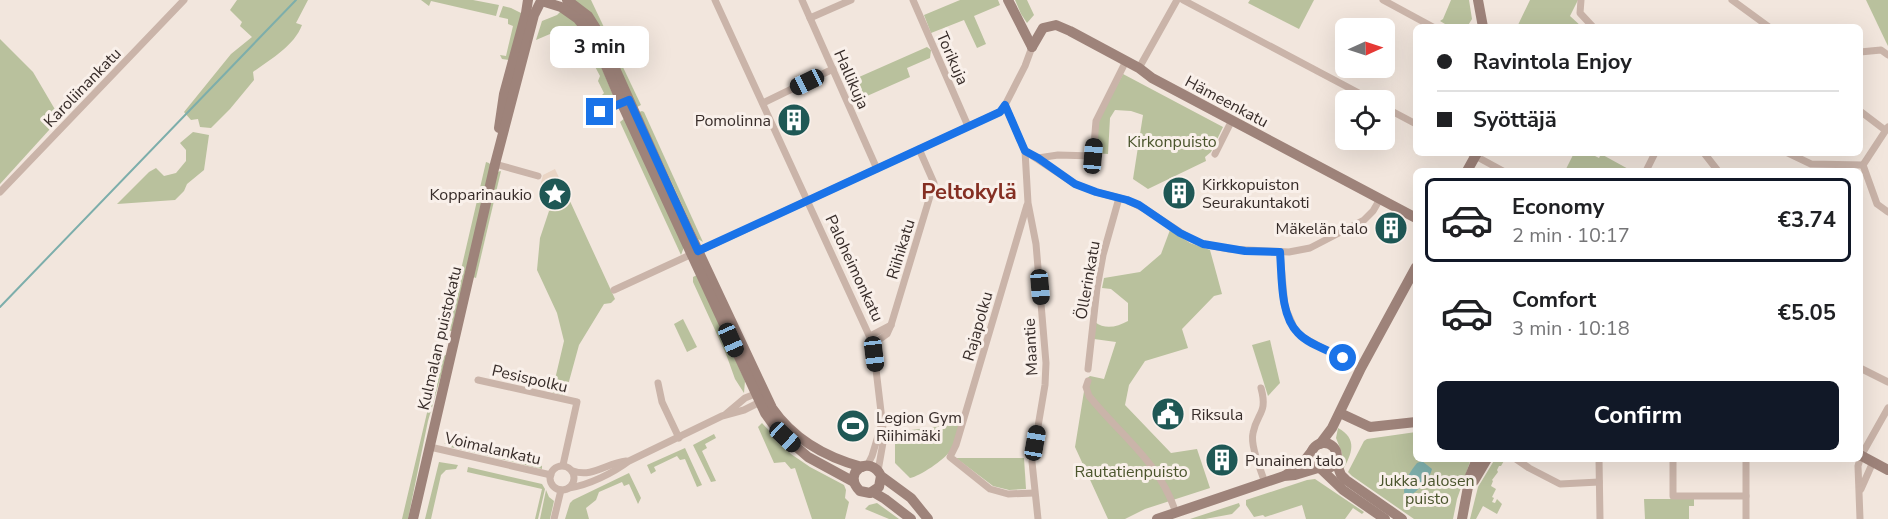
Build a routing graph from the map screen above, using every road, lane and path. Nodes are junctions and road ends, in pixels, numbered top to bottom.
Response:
1 (184, 0) edge
2 (567, 0) edge
3 (715, 0) edge
4 (802, 0) edge
5 (851, 0) edge
6 (913, 0) edge
7 (1008, 0) edge
8 (1178, 0) edge
9 (1183, 0) edge
10 (1383, 0) edge
11 (1478, 0) edge
12 (1581, 0) edge
13 (1732, 0) edge
14 (538, 1) edge
15 (810, 18) junction
16 (1427, 24) edge
17 (1482, 24) edge
18 (1590, 24) edge
19 (1765, 24) edge
20 (1032, 47) junction
21 (1863, 52) edge
22 (1888, 55) edge
23 (1126, 61) junction
24 (1139, 68) junction
25 (833, 69) junction
26 (1352, 90) edge
27 (625, 102) junction
28 (763, 103) junction
29 (1005, 105) junction
30 (600, 112) dead end
31 (1395, 113) edge
32 (1863, 113) edge
33 (1232, 120) junction
34 (1413, 122) edge
35 (968, 126) junction
36 (1887, 129) edge
37 (919, 149) junction
38 (1025, 151) junction
39 (1215, 154) dead end
40 (1477, 156) edge
41 (1706, 156) edge
42 (1793, 156) edge
43 (1038, 158) junction
44 (495, 164) junction
45 (1863, 165) junction
46 (1810, 167) edge
47 (1498, 168) edge
48 (1716, 168) edge
49 (877, 169) junction
50 (538, 176) dead end
51 (0, 192) edge
52 (1119, 198) junction
53 (1380, 199) junction
54 (808, 201) junction
55 (1028, 203) junction
56 (1888, 212) edge
57 (1413, 216) edge
58 (1280, 252) junction
59 (695, 253) junction
60 (1413, 273) edge
61 (614, 290) dead end
62 (871, 340) junction
63 (1361, 368) junction
64 (1088, 369) dead end
65 (1863, 370) edge
66 (478, 380) dead end
67 (1088, 381) dead end
68 (1888, 382) edge
69 (658, 383) dead end
70 (1261, 388) dead end
71 (760, 398) junction
72 (1888, 408) edge
73 (1340, 413) junction
74 (1413, 422) edge
75 (882, 424) junction
76 (1332, 428) junction
77 (679, 438) junction
78 (430, 447) junction
79 (1316, 447) junction
80 (1335, 448) junction
81 (1863, 452) edge
82 (1863, 456) edge
83 (629, 461) junction
84 (1336, 462) junction
85 (1476, 462) edge
86 (1485, 462) edge
87 (1520, 462) edge
88 (1599, 462) edge
89 (1673, 462) edge
90 (1746, 462) edge
91 (1859, 462) edge
92 (1873, 462) junction
93 (563, 465) junction
94 (864, 466) junction
95 (1320, 468) junction
96 (1888, 470) edge
97 (573, 471) junction
98 (879, 474) junction
99 (550, 475) junction
100 (1284, 476) junction
101 (854, 482) junction
102 (1599, 482) junction
103 (1265, 483) junction
104 (565, 489) junction
105 (1860, 491) junction
106 (873, 492) junction
107 (1034, 494) junction
108 (1746, 496) junction
109 (1465, 500) junction
110 (1176, 513) junction
111 (413, 519) edge
112 (554, 519) edge
113 (911, 519) edge
114 (928, 519) edge
115 (1038, 519) edge
116 (1157, 519) edge
117 (1385, 519) edge
118 (1402, 519) edge
119 (1462, 519) edge
120 (1600, 519) edge
121 (1746, 519) edge
122 (1860, 519) edge

1 - 51 street, Karoliinankatu
2 - 27 street
3 - 28 street, Paloheimonkatu
4 - 15 street, Hallikuja
5 - 15 street
6 - 35 street, Torikuja
7 - 20 street
8 - 24 street
9 - 26 street
10 - 16 street
11 - 17 street
12 - 18 street
13 - 19 street
14 - 27 street
14 - 44 street, Kulmalan puistokatu
15 - 25 street, Hallikuja
20 - 23 street, Hämeenkatu
20 - 29 street
21 - 22 street
23 - 24 street, Hämeenkatu
23 - 43 street
24 - 33 street, Hämeenkatu
25 - 28 street
25 - 49 street, Hallikuja
27 - 30 street
27 - 59 street
28 - 54 street, Paloheimonkatu
29 - 35 street
29 - 38 street, Maantie
31 - 34 street
32 - 36 street
33 - 39 street
33 - 53 street, Hämeenkatu
35 - 37 street
36 - 45 street
37 - 49 street
37 - 62 street, Riihikatu
38 - 43 street
38 - 55 street, Maantie
40 - 47 street
41 - 48 street
42 - 46 street
43 - 52 street
44 - 50 street
44 - 78 street, Kulmalan puistokatu
45 - 46 street
45 - 56 street
49 - 54 street
52 - 58 street
52 - 64 street, Öllerinkatu
53 - 57 street, Hämeenkatu
53 - 58 street
54 - 59 street
54 - 62 street, Paloheimonkatu
55 - 107 street, Maantie
55 - 107 street, Rajapolku
58 - 63 street
59 - 61 street
59 - 71 street
60 - 63 street
62 - 75 street, Paloheimonkatu
63 - 73 street
65 - 68 street
66 - 93 street, Pesispolku
67 - 110 street
69 - 77 street
70 - 103 street
71 - 77 street
71 - 94 street
71 - 101 street
72 - 81 street
73 - 74 street
73 - 76 street
75 - 94 street, Paloheimonkatu
75 - 98 street, Paloheimonkatu
76 - 79 street
76 - 80 street
77 - 83 street
78 - 99 street, Voimalankatu
78 - 111 street, Kulmalan puistokatu
79 - 80 street
79 - 95 street
79 - 100 street
80 - 84 street
82 - 92 street
83 - 97 street
83 - 104 street
84 - 95 street
84 - 118 street
85 - 109 street
86 - 109 street
87 - 102 street
88 - 102 street
89 - 108 street
90 - 108 street
91 - 105 street
92 - 96 street
92 - 105 street
93 - 97 street
93 - 99 street
94 - 98 street
94 - 101 street
95 - 100 street
95 - 117 street
97 - 104 street
98 - 106 street
98 - 114 street
99 - 104 street
100 - 103 street
101 - 106 street
102 - 120 street
103 - 110 street
104 - 112 street
105 - 122 street
106 - 113 street
107 - 115 street, Maantie
108 - 121 street
109 - 119 street
110 - 116 street

